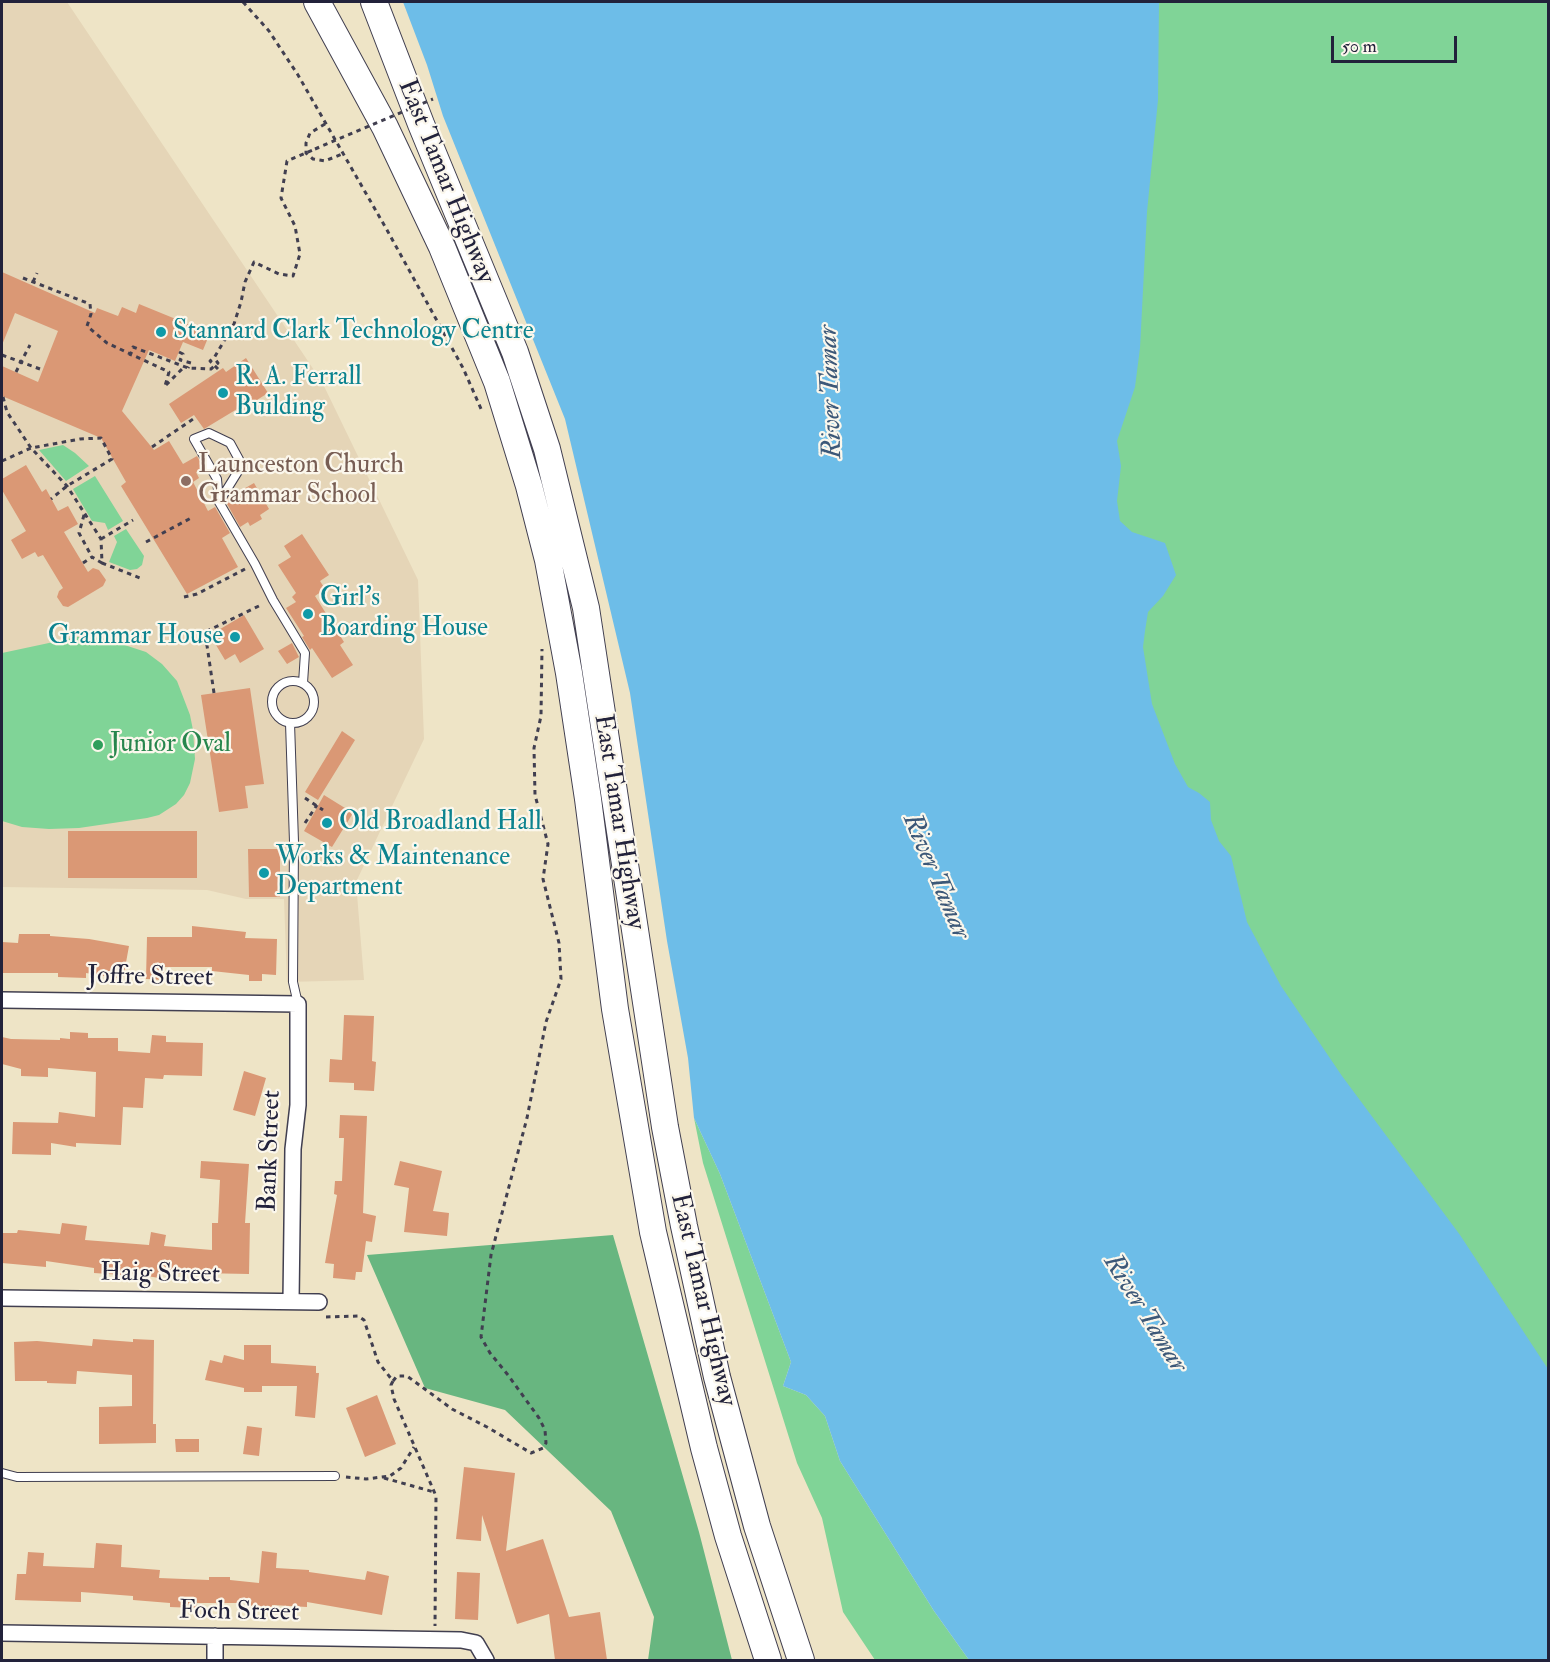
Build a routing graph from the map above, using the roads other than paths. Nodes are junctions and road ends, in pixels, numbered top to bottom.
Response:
1 (317, 2) edge
2 (374, 2) edge
3 (219, 502) junction
4 (303, 682) junction
5 (290, 723) junction
6 (2, 1000) edge
7 (298, 1004) junction
8 (2, 1298) edge
9 (291, 1301) junction
10 (319, 1310) road end
11 (2, 1473) edge
12 (335, 1476) road end
13 (2, 1633) edge
14 (215, 1636) junction
15 (215, 1660) edge
16 (486, 1660) edge
17 (768, 1660) edge
18 (801, 1660) edge

1 - 17 highway, East Tamar Highway
2 - 18 highway, East Tamar Highway
3 - 3 lane
3 - 4 lane
4 - 5 lane
4 - 5 lane
5 - 7 lane
6 - 7 street, Joffre Street
7 - 9 street, Bank Street
8 - 9 street, Haig Street
9 - 10 street, Haig Street
11 - 12 lane
13 - 14 street, Foch Street
14 - 15 street
14 - 16 street, Foch Street

